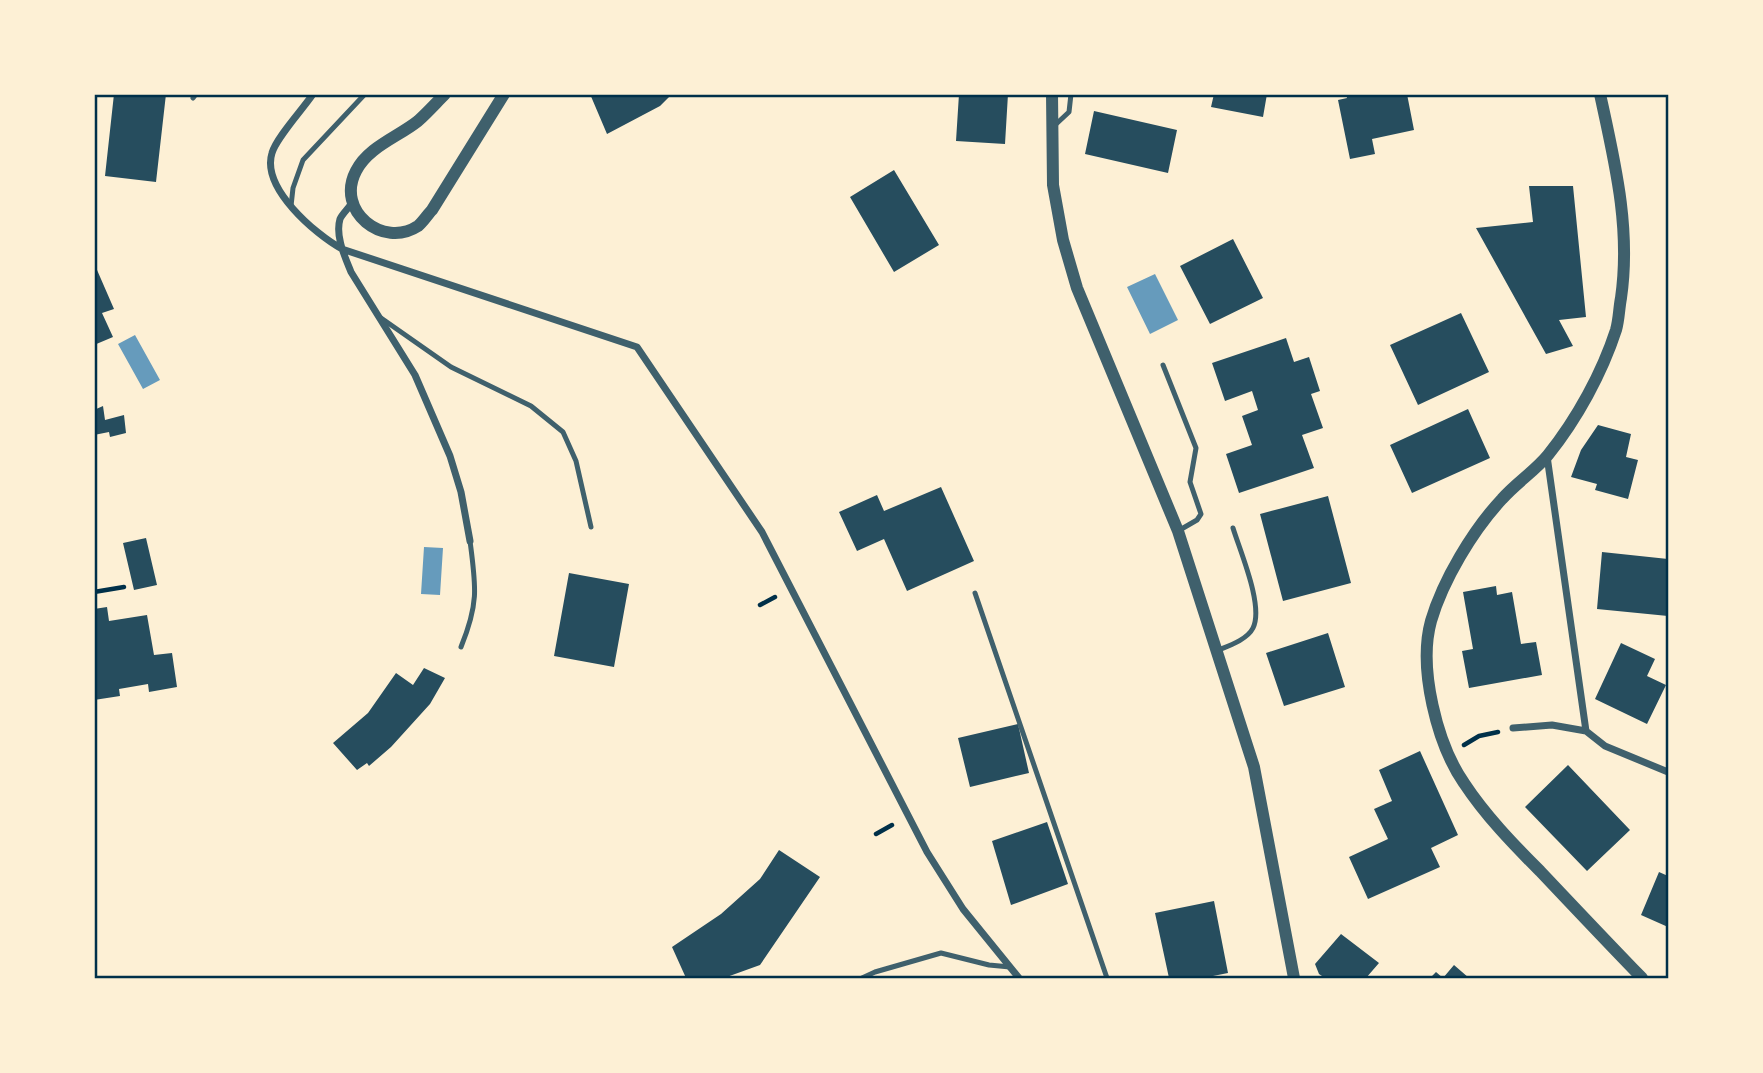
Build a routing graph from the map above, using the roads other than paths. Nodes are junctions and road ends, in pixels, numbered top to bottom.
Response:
1 (313, 94) edge
2 (365, 94) edge
3 (445, 94) edge
4 (504, 94) edge
5 (1052, 94) edge
6 (1071, 94) edge
7 (1600, 94) edge
8 (1052, 128) junction
9 (351, 204) junction
10 (291, 206) junction
11 (342, 249) junction
12 (381, 318) junction
13 (1163, 365) dead end
14 (1547, 456) junction
15 (591, 527) dead end
16 (1233, 528) dead end
17 (1178, 531) junction
18 (470, 541) joint
19 (975, 593) dead end
20 (461, 647) dead end
21 (1216, 651) junction
22 (1513, 728) road end
23 (1586, 731) junction
24 (1668, 772) edge
25 (1010, 967) junction
26 (862, 978) edge
27 (1019, 978) edge
28 (1107, 978) edge
29 (1294, 978) edge
30 (1642, 978) edge

1 - 10 street
2 - 10 lane
3 - 9 street
4 - 9 street
5 - 8 street
6 - 8 lane
7 - 14 street
8 - 17 street
9 - 11 street
10 - 11 street
11 - 12 street
11 - 25 street
12 - 15 lane
12 - 18 street
13 - 17 lane
14 - 23 street
14 - 30 street
16 - 21 lane
17 - 21 street
18 - 20 lane
19 - 28 lane
21 - 29 street
22 - 23 street
23 - 24 street
25 - 26 lane
25 - 27 street

